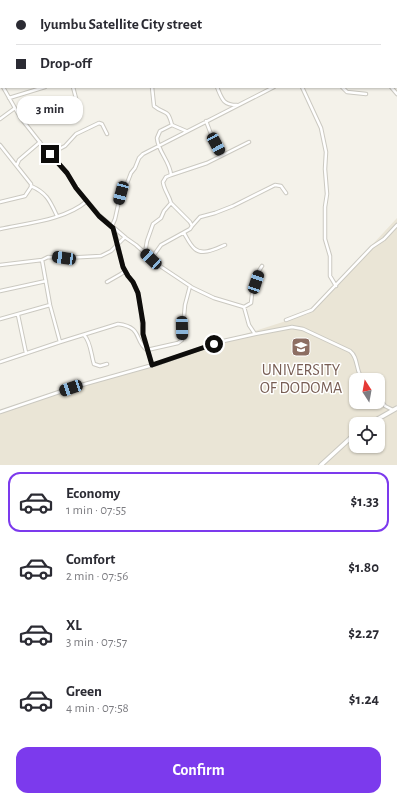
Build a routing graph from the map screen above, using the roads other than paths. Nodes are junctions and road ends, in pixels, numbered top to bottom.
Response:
1 (4, 88) edge
2 (41, 88) edge
3 (73, 88) edge
4 (152, 88) edge
5 (216, 88) edge
6 (272, 88) edge
7 (302, 88) edge
8 (343, 88) edge
9 (366, 94) dead end
10 (10, 98) junction
11 (238, 104) junction
12 (15, 108) junction
13 (0, 119) edge
14 (22, 119) junction
15 (206, 121) junction
16 (172, 124) junction
17 (187, 131) junction
18 (107, 134) dead end
19 (40, 142) junction
20 (249, 142) dead end
21 (0, 145) edge
22 (159, 146) junction
23 (50, 154) junction
24 (222, 154) junction
25 (17, 165) junction
26 (171, 175) junction
27 (31, 186) junction
28 (286, 193) dead end
29 (87, 201) junction
30 (0, 202) edge
31 (171, 203) junction
32 (57, 216) junction
33 (397, 225) edge
34 (192, 226) junction
35 (113, 227) junction
36 (0, 229) edge
37 (184, 233) junction
38 (125, 237) junction
39 (225, 244) dead end
40 (118, 245) junction
41 (145, 253) junction
42 (151, 259) junction
43 (42, 260) junction
44 (0, 266) edge
45 (262, 266) dead end
46 (125, 270) junction
47 (46, 280) junction
48 (107, 282) dead end
49 (190, 286) junction
50 (336, 286) junction
51 (0, 291) edge
52 (50, 305) junction
53 (244, 307) junction
54 (18, 315) junction
55 (0, 319) edge
56 (286, 320) dead end
57 (255, 334) junction
58 (84, 335) junction
59 (60, 342) junction
60 (147, 350) junction
61 (26, 353) junction
62 (0, 362) edge
63 (107, 364) dead end
64 (152, 365) junction
65 (358, 373) edge
66 (385, 406) edge
67 (395, 409) edge
68 (0, 412) edge
69 (381, 417) edge
70 (349, 439) edge
71 (321, 465) edge

1 - 10 street
2 - 10 street
3 - 14 street
4 - 16 street
5 - 11 street
6 - 11 street
7 - 50 street
8 - 9 street
10 - 12 street
11 - 15 street
12 - 13 street
12 - 14 street
14 - 19 street
15 - 17 street
15 - 24 street
16 - 17 street
16 - 22 street
17 - 22 street
18 - 23 street
19 - 23 street
19 - 25 street
20 - 24 street
21 - 25 street
22 - 26 street
22 - 35 street
23 - 29 street
24 - 26 street
25 - 27 street
26 - 31 street
27 - 30 street
27 - 32 street
28 - 34 street
29 - 32 street
29 - 35 street
31 - 34 street
31 - 41 street
32 - 36 street
33 - 50 street
34 - 37 street
35 - 38 street
35 - 40 street
37 - 39 street
37 - 42 street
38 - 40 street
38 - 41 street
40 - 43 street
40 - 46 street
41 - 42 street
42 - 49 street
43 - 44 street
43 - 47 street
45 - 53 street
46 - 48 street
46 - 60 street
47 - 51 street
47 - 52 street
49 - 53 street
49 - 60 street
50 - 56 street
52 - 54 street
52 - 59 street
53 - 57 street
54 - 55 street
54 - 61 street
57 - 64 street
57 - 65 street
58 - 59 street
58 - 60 street
58 - 63 street
59 - 61 street
60 - 64 street
61 - 62 street
64 - 68 street
66 - 67 street
67 - 69 street
70 - 71 street

